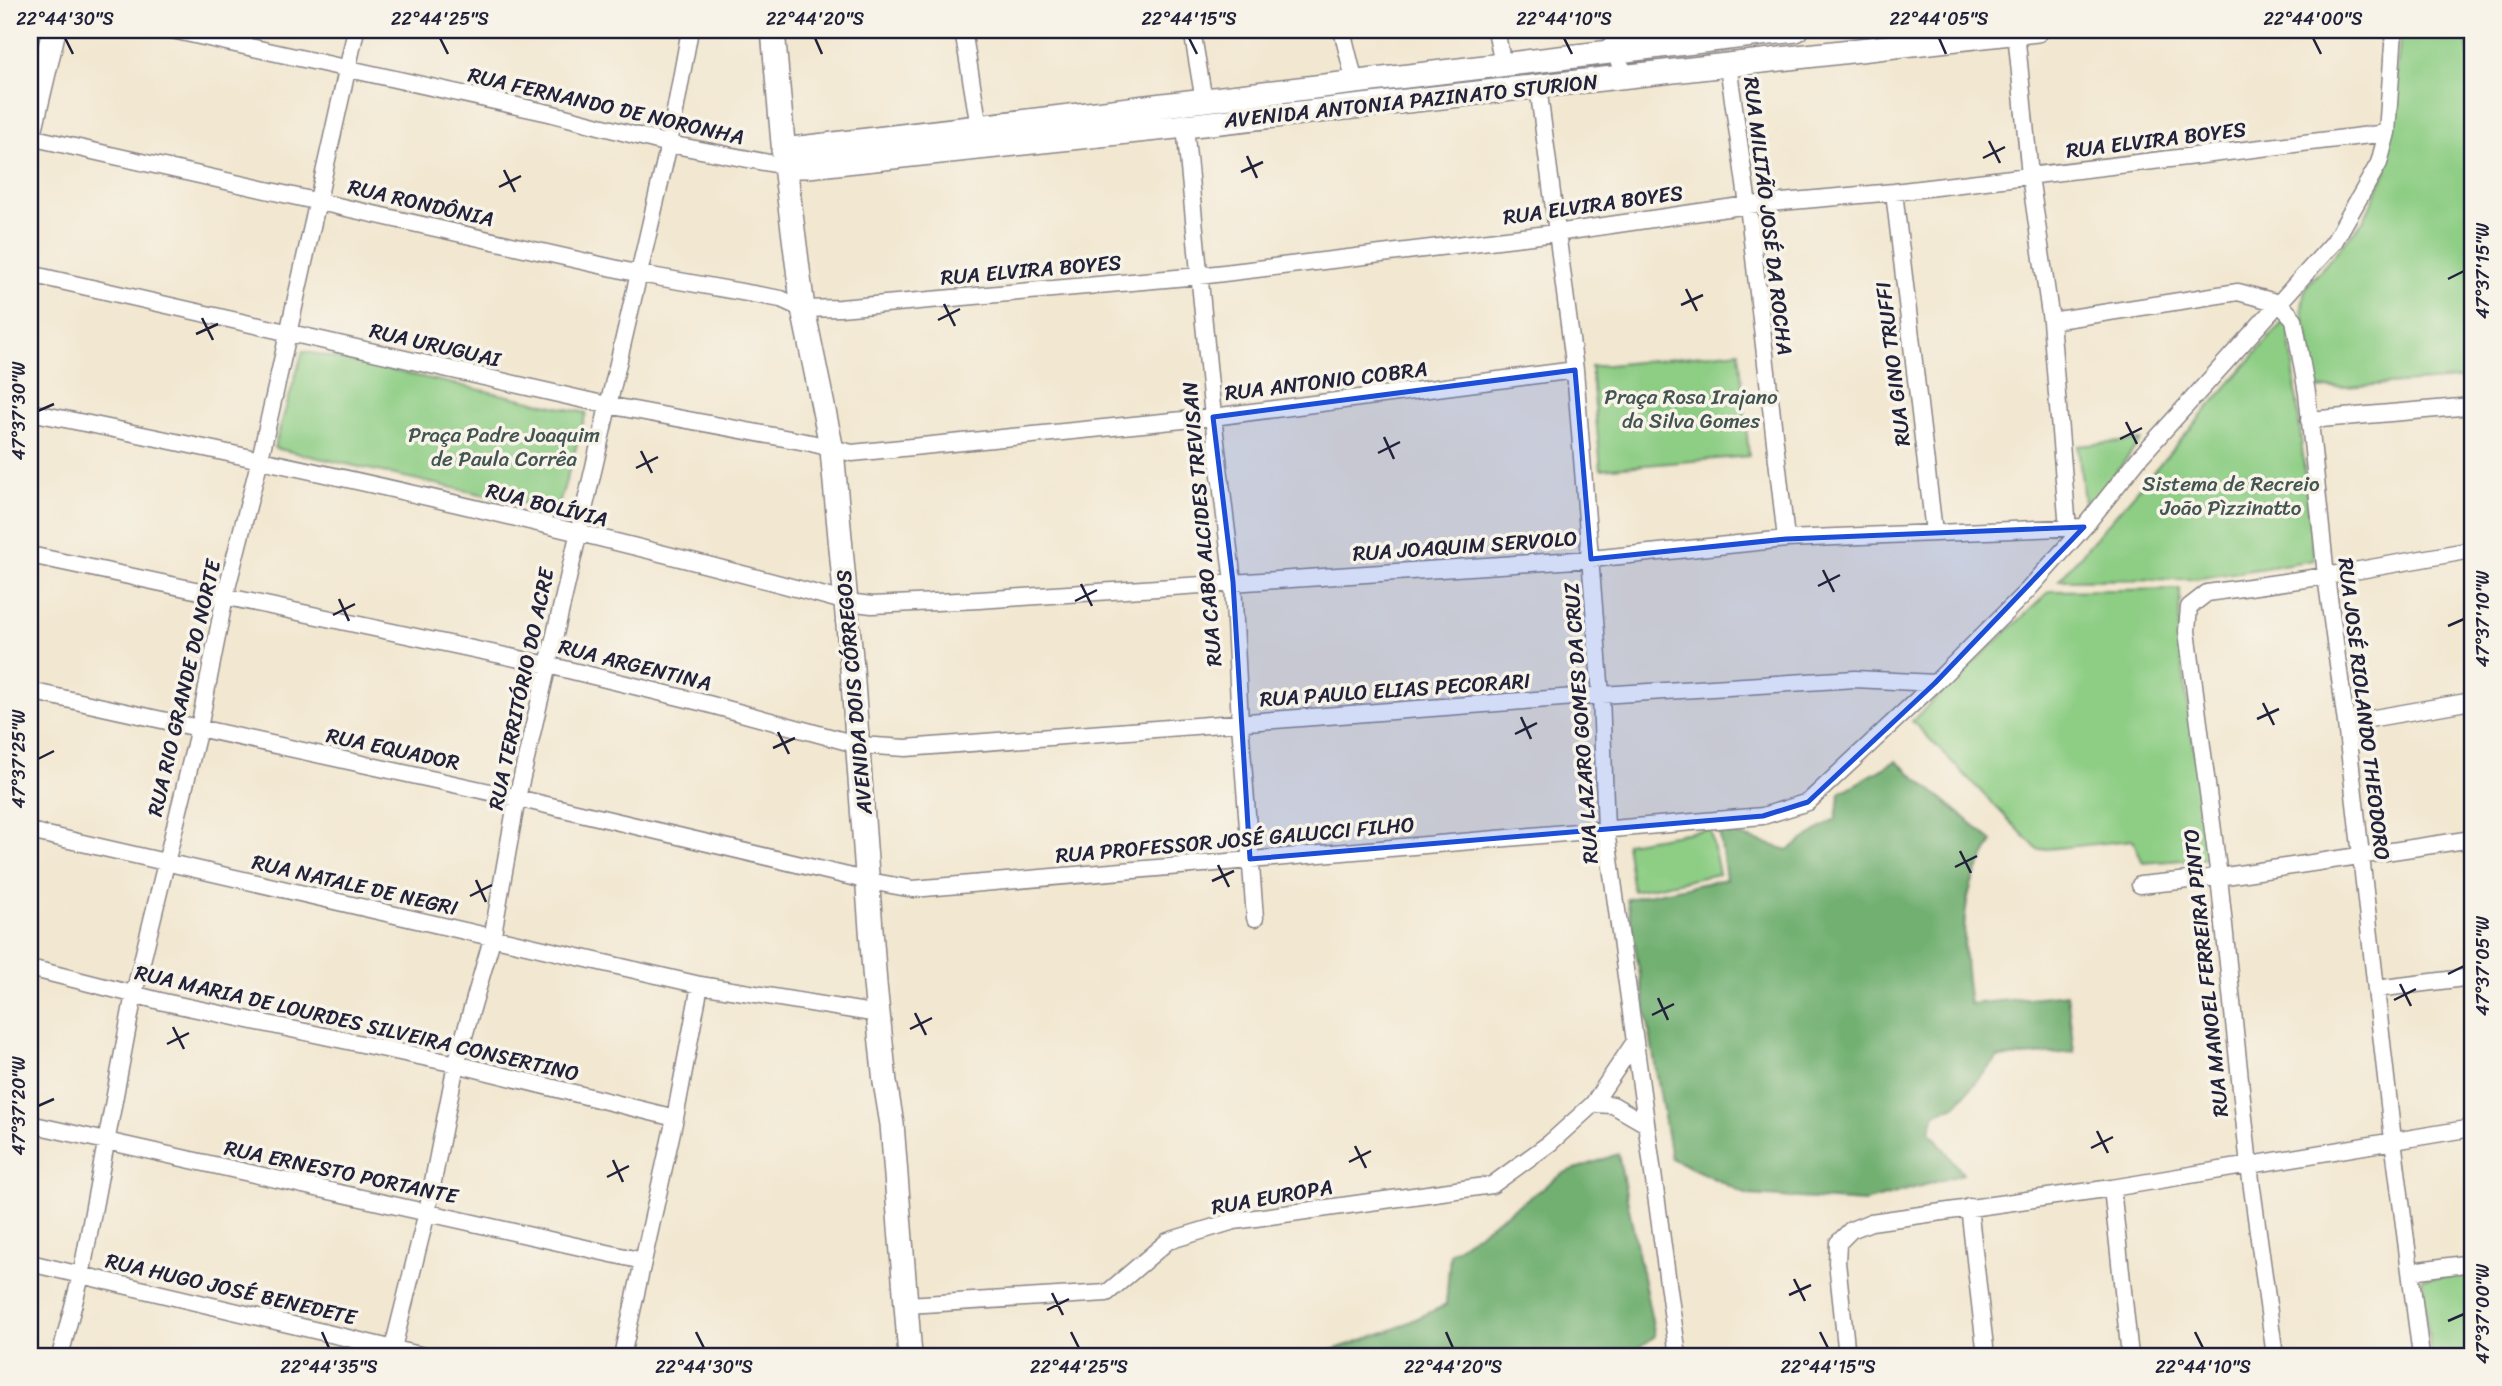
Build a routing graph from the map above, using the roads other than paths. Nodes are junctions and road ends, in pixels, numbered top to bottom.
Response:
1 (54, 30) edge
2 (172, 30) edge
3 (356, 30) edge
4 (690, 30) edge
5 (774, 30) edge
6 (963, 30) edge
7 (1192, 30) edge
8 (1342, 30) edge
9 (1496, 30) edge
10 (2394, 30) edge
11 (1782, 31) edge
12 (2027, 31) edge
13 (1662, 38) edge
14 (1613, 41) edge
15 (1503, 65) junction
16 (1728, 65) junction
17 (348, 69) junction
18 (1629, 76) junction
19 (1355, 82) junction
20 (1538, 86) junction
21 (1203, 101) junction
22 (1228, 121) junction
23 (1185, 126) junction
24 (979, 127) junction
25 (2387, 134) junction
26 (30, 135) edge
27 (669, 144) junction
28 (784, 158) junction
29 (2029, 176) junction
30 (1894, 192) junction
31 (316, 200) junction
32 (1748, 205) junction
33 (1556, 233) junction
34 (30, 274) edge
35 (640, 274) junction
36 (1199, 276) junction
37 (2279, 303) junction
38 (803, 309) junction
39 (2051, 321) junction
40 (287, 333) junction
41 (1575, 370) junction
42 (607, 405) junction
43 (2472, 406) edge
44 (30, 412) edge
45 (1213, 417) junction
46 (2309, 421) junction
47 (832, 450) junction
48 (260, 459) junction
49 (2076, 528) junction
50 (1934, 532) junction
51 (577, 534) junction
52 (1786, 538) junction
53 (2472, 550) edge
54 (30, 555) edge
55 (1591, 559) junction
56 (2326, 576) junction
57 (1233, 582) junction
58 (225, 596) junction
59 (847, 603) junction
60 (548, 665) junction
61 (1935, 683) junction
62 (30, 691) edge
63 (1601, 695) junction
64 (2472, 701) edge
65 (1240, 723) junction
66 (2346, 723) junction
67 (199, 728) junction
68 (859, 745) junction
69 (517, 798) junction
70 (1606, 830) junction
71 (30, 831) edge
72 (2472, 839) edge
73 (2361, 856) junction
74 (1250, 859) junction
75 (165, 863) junction
76 (2219, 877) junction
77 (869, 881) junction
78 (2140, 885) dead end
79 (1255, 918) dead end
80 (492, 939) junction
81 (30, 968) edge
82 (2472, 977) edge
83 (700, 985) junction
84 (2376, 989) junction
85 (134, 994) junction
86 (878, 1014) junction
87 (1634, 1043) junction
88 (456, 1064) junction
89 (1594, 1104) junction
90 (675, 1118) junction
91 (30, 1124) edge
92 (1646, 1124) junction
93 (2472, 1128) edge
94 (2393, 1140) junction
95 (105, 1142) junction
96 (2249, 1166) junction
97 (2112, 1188) junction
98 (1969, 1207) junction
99 (427, 1212) junction
100 (643, 1261) junction
101 (30, 1263) edge
102 (2472, 1264) edge
103 (2411, 1271) junction
104 (81, 1276) junction
105 (907, 1305) junction
106 (392, 1352) edge
107 (60, 1356) edge
108 (424, 1356) edge
109 (622, 1356) edge
110 (910, 1356) edge
111 (1678, 1356) edge
112 (1847, 1356) edge
113 (1986, 1356) edge
114 (2130, 1356) edge
115 (2275, 1356) edge
116 (2421, 1356) edge

1 - 26 main road
2 - 17 street, RUA FERNANDO DE NORONHA
3 - 17 street, RUA RIO GRANDE DO NORTE
4 - 27 street, RUA TERRITÓRIO DO ACRE
5 - 28 main road, AVENIDA DOIS CÓRREGOS
6 - 24 street
7 - 21 street
8 - 19 street
9 - 15 street
10 - 25 street, RUA PROFESSOR JOSÉ GALUCCI FILHO
11 - 13 main road, AVENIDA ANTONIA PAZINATO STURION
11 - 16 main road
12 - 16 main road, AVENIDA ANTONIA PAZINATO STURION
12 - 29 street
13 - 14 main road, AVENIDA ANTONIA PAZINATO STURION
14 - 15 main road, AVENIDA ANTONIA PAZINATO STURION
14 - 18 street
15 - 19 main road, AVENIDA ANTONIA PAZINATO STURION
16 - 18 main road, AVENIDA ANTONIA PAZINATO STURION
16 - 32 street, RUA MILITÃO JOSÉ DA ROCHA
17 - 27 street, RUA FERNANDO DE NORONHA
17 - 31 street, RUA RIO GRANDE DO NORTE
18 - 20 main road, AVENIDA ANTONIA PAZINATO STURION
19 - 21 main road, AVENIDA ANTONIA PAZINATO STURION
20 - 22 main road, AVENIDA ANTONIA PAZINATO STURION
20 - 33 street, RUA LAZARO GOMES DA CRUZ
21 - 22 main road
21 - 23 main road
21 - 24 main road, AVENIDA ANTONIA PAZINATO STURION
22 - 23 main road, AVENIDA ANTONIA PAZINATO STURION
23 - 28 main road, AVENIDA ANTONIA PAZINATO STURION
23 - 36 street, RUA CABO ALCIDES TREVISAN
24 - 28 main road, AVENIDA ANTONIA PAZINATO STURION
25 - 29 street, RUA ELVIRA BOYES
25 - 37 street, RUA PROFESSOR JOSÉ GALUCCI FILHO
26 - 31 street, RUA RONDÔNIA
27 - 28 street, RUA FERNANDO DE NORONHA
27 - 35 street, RUA TERRITÓRIO DO ACRE
28 - 38 main road, AVENIDA DOIS CÓRREGOS
29 - 30 street, RUA ELVIRA BOYES
29 - 39 street
30 - 32 street, RUA ELVIRA BOYES
30 - 50 street, RUA GINO TRUFFI
31 - 35 street, RUA RONDÔNIA
31 - 40 street, RUA RIO GRANDE DO NORTE
32 - 33 street, RUA ELVIRA BOYES
32 - 52 street, RUA MILITÃO JOSÉ DA ROCHA
33 - 36 street, RUA ELVIRA BOYES
33 - 41 street, RUA LAZARO GOMES DA CRUZ
34 - 40 street, RUA URUGUAI
35 - 38 street, RUA RONDÔNIA
35 - 42 street, RUA TERRITÓRIO DO ACRE
36 - 38 street, RUA ELVIRA BOYES
36 - 45 street, RUA CABO ALCIDES TREVISAN
37 - 39 street
37 - 46 street, RUA JOSÉ RIOLANDO THEODORO
37 - 49 street, RUA PROFESSOR JOSÉ GALUCCI FILHO
38 - 47 main road, AVENIDA DOIS CÓRREGOS
39 - 49 street
40 - 42 street, RUA URUGUAI
40 - 48 street, RUA RIO GRANDE DO NORTE
41 - 45 street, RUA ANTONIO COBRA
41 - 55 street, RUA LAZARO GOMES DA CRUZ
42 - 47 street, RUA URUGUAI
42 - 51 street, RUA TERRITÓRIO DO ACRE
43 - 46 street
44 - 48 street, RUA BOLÍVIA
45 - 47 street, RUA ANTONIO COBRA
45 - 57 street, RUA CABO ALCIDES TREVISAN
46 - 56 street, RUA JOSÉ RIOLANDO THEODORO
47 - 59 main road, AVENIDA DOIS CÓRREGOS
48 - 51 street, RUA BOLÍVIA
48 - 58 street, RUA RIO GRANDE DO NORTE
49 - 50 street, RUA JOAQUIM SERVOLO
49 - 61 street, RUA PROFESSOR JOSÉ GALUCCI FILHO
50 - 52 street, RUA JOAQUIM SERVOLO
51 - 59 street, RUA BOLÍVIA
51 - 60 street, RUA TERRITÓRIO DO ACRE
52 - 55 street, RUA JOAQUIM SERVOLO
53 - 56 street
54 - 58 street, RUA ARGENTINA
55 - 57 street, RUA JOAQUIM SERVOLO
55 - 63 street, RUA LAZARO GOMES DA CRUZ
56 - 66 street, RUA JOSÉ RIOLANDO THEODORO
56 - 76 street, RUA MANOEL FERREIRA PINTO
57 - 59 street, RUA JOAQUIM SERVOLO
57 - 65 street, RUA CABO ALCIDES TREVISAN
58 - 60 street, RUA ARGENTINA
58 - 67 street, RUA RIO GRANDE DO NORTE
59 - 68 main road, AVENIDA DOIS CÓRREGOS
60 - 68 street, RUA ARGENTINA
60 - 69 street, RUA TERRITÓRIO DO ACRE
61 - 63 street, RUA PAULO ELIAS PECORARI
61 - 70 street, RUA PROFESSOR JOSÉ GALUCCI FILHO
62 - 67 street, RUA EQUADOR
63 - 65 street, RUA PAULO ELIAS PECORARI
63 - 70 street, RUA LAZARO GOMES DA CRUZ
64 - 66 street
65 - 68 street, RUA PAULO ELIAS PECORARI
65 - 74 street, RUA CABO ALCIDES TREVISAN
66 - 73 street, RUA JOSÉ RIOLANDO THEODORO
67 - 69 street, RUA EQUADOR
67 - 75 street, RUA RIO GRANDE DO NORTE
68 - 77 main road, AVENIDA DOIS CÓRREGOS
69 - 77 street, RUA EQUADOR
69 - 80 street, RUA TERRITÓRIO DO ACRE
70 - 74 street, RUA PROFESSOR JOSÉ GALUCCI FILHO
70 - 87 street, RUA LAZARO GOMES DA CRUZ
71 - 75 street, RUA NATALE DE NEGRI
72 - 73 street
73 - 76 street
73 - 84 street, RUA JOSÉ RIOLANDO THEODORO
74 - 77 street, RUA PROFESSOR JOSÉ GALUCCI FILHO
74 - 79 street, RUA CABO ALCIDES TREVISAN
75 - 80 street, RUA NATALE DE NEGRI
75 - 85 street, RUA RIO GRANDE DO NORTE
76 - 78 street
76 - 96 street, RUA MANOEL FERREIRA PINTO
77 - 86 main road, AVENIDA DOIS CÓRREGOS
80 - 83 street, RUA NATALE DE NEGRI
80 - 88 street, RUA TERRITÓRIO DO ACRE
81 - 85 street, RUA MARIA DE LOURDES SILVEIRA CONSERTINO
82 - 84 street
83 - 86 street, RUA NATALE DE NEGRI
83 - 90 street
84 - 94 street, RUA JOSÉ RIOLANDO THEODORO
85 - 88 street, RUA MARIA DE LOURDES SILVEIRA CONSERTINO
85 - 95 street, RUA RIO GRANDE DO NORTE
86 - 105 main road, AVENIDA DOIS CÓRREGOS
87 - 89 street, RUA EUROPA
87 - 92 street, RUA LAZARO GOMES DA CRUZ
88 - 90 street, RUA MARIA DE LOURDES SILVEIRA CONSERTINO
88 - 99 street, RUA TERRITÓRIO DO ACRE
89 - 92 street
89 - 105 street, RUA EUROPA
90 - 100 street
91 - 95 street, RUA ERNESTO PORTANTE
92 - 111 street, RUA LAZARO GOMES DA CRUZ
93 - 94 street
94 - 96 street
94 - 103 street, RUA JOSÉ RIOLANDO THEODORO
95 - 99 street, RUA ERNESTO PORTANTE
95 - 104 street, RUA RIO GRANDE DO NORTE
96 - 97 street
96 - 115 street, RUA MANOEL FERREIRA PINTO
97 - 98 street
97 - 114 street
98 - 112 street
98 - 113 street
99 - 100 street, RUA ERNESTO PORTANTE
99 - 106 street, RUA TERRITÓRIO DO ACRE
100 - 109 street
101 - 104 street, RUA HUGO JOSÉ BENEDETE
102 - 103 street
103 - 116 street, RUA JOSÉ RIOLANDO THEODORO
104 - 106 street, RUA HUGO JOSÉ BENEDETE
104 - 107 street, RUA RIO GRANDE DO NORTE
105 - 110 main road, AVENIDA DOIS CÓRREGOS
106 - 108 street, RUA HUGO JOSÉ BENEDETE

